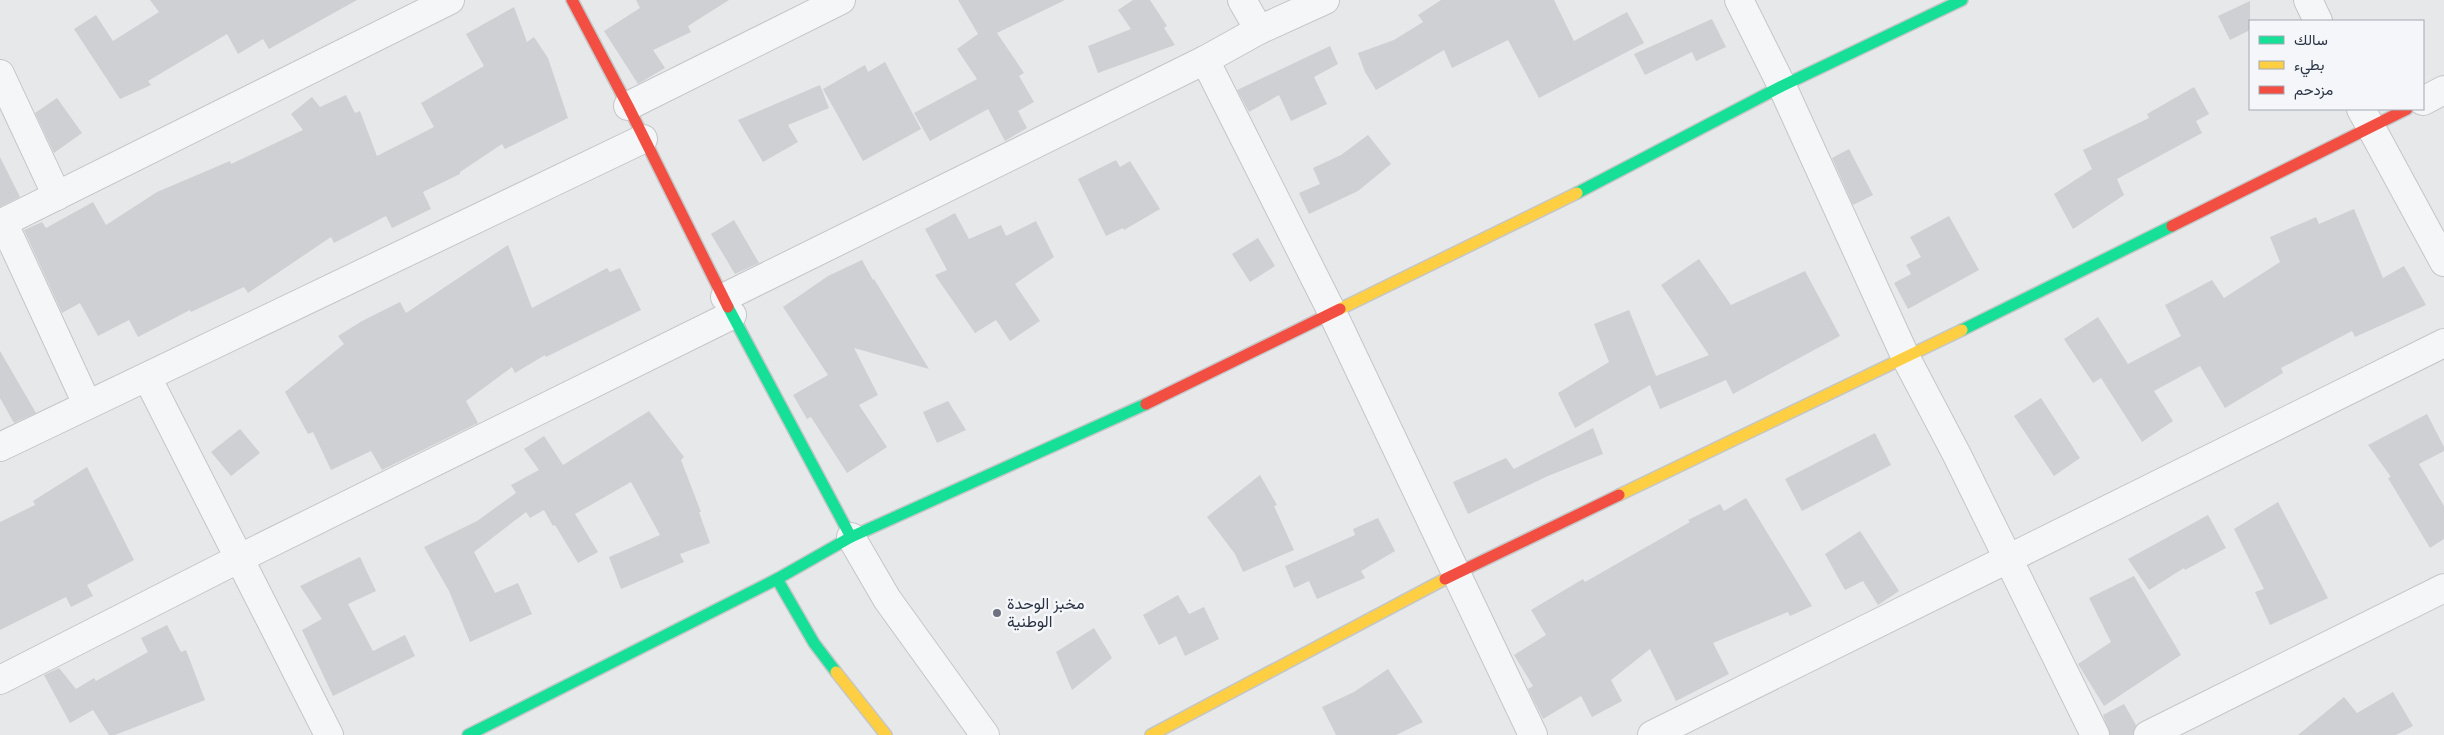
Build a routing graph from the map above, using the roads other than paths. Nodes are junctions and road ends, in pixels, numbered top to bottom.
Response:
1 (450, 0) edge
2 (572, 0) edge
3 (841, 0) edge
4 (1242, 0) edge
5 (1325, 0) edge
6 (1739, 0) edge
7 (1962, 0) edge
8 (2308, 0) edge
9 (2318, 20) edge
10 (1259, 30) junction
11 (1205, 60) junction
12 (0, 74) edge
13 (1782, 86) junction
14 (2444, 90) edge
15 (2424, 100) edge
16 (628, 106) junction
17 (2402, 110) edge
18 (2365, 118) edge
19 (644, 139) junction
20 (57, 196) junction
21 (1, 223) edge
22 (2444, 262) edge
23 (729, 306) junction
24 (1332, 312) junction
25 (2444, 343) edge
26 (1906, 358) junction
27 (147, 377) junction
28 (87, 404) junction
29 (0, 447) edge
30 (851, 537) junction
31 (2006, 558) junction
32 (238, 559) junction
33 (1456, 573) junction
34 (777, 579) junction
35 (2444, 588) edge
36 (0, 680) edge
37 (329, 735) edge
38 (468, 735) edge
39 (886, 735) edge
40 (985, 735) edge
41 (1151, 735) edge
42 (1533, 735) edge
43 (1652, 735) edge
44 (2095, 735) edge
45 (2148, 735) edge

1 - 20 street
2 - 16 street
3 - 16 street
4 - 10 street
5 - 10 street
6 - 13 street
7 - 13 street
8 - 9 street
10 - 11 street
11 - 23 street
11 - 24 street
12 - 20 street
13 - 24 street
13 - 26 street
14 - 15 street
16 - 19 street
17 - 18 street
18 - 22 street
18 - 26 street
19 - 23 street
19 - 27 street
20 - 21 street
21 - 28 street
23 - 30 street
23 - 32 street
24 - 30 street
24 - 33 street
25 - 31 street
26 - 31 street
26 - 33 street
27 - 28 street
27 - 32 street
28 - 29 street
30 - 34 street
30 - 40 street
31 - 43 street
31 - 44 street
32 - 36 street
32 - 37 street
33 - 41 street
33 - 42 street
34 - 38 street
34 - 39 street
35 - 45 street

